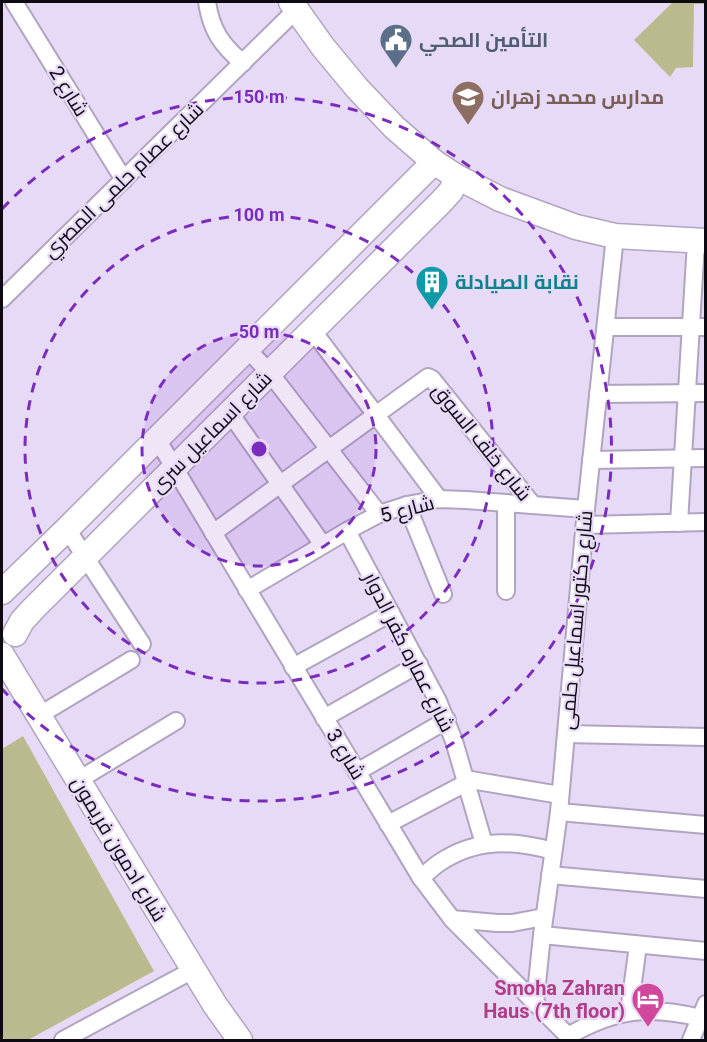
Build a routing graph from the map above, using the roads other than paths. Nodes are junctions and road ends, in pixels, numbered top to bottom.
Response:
1 (14, 2) edge
2 (207, 2) edge
3 (294, 4) edge
4 (243, 63) junction
5 (434, 162) junction
6 (458, 177) junction
7 (124, 180) junction
8 (615, 236) junction
9 (701, 242) edge
10 (337, 259) junction
11 (361, 283) junction
12 (2, 300) edge
13 (606, 327) junction
14 (698, 327) edge
15 (313, 331) junction
16 (247, 349) junction
17 (270, 374) junction
18 (687, 393) junction
19 (705, 393) edge
20 (598, 394) junction
21 (230, 413) junction
22 (375, 415) junction
23 (157, 440) junction
24 (328, 449) junction
25 (705, 458) edge
26 (683, 459) junction
27 (591, 460) junction
28 (174, 468) junction
29 (280, 484) junction
30 (439, 499) junction
31 (506, 503) junction
32 (407, 505) junction
33 (533, 505) junction
34 (380, 514) junction
35 (585, 517) junction
36 (705, 522) edge
37 (679, 523) junction
38 (67, 529) junction
39 (347, 531) junction
40 (213, 533) junction
41 (323, 545) junction
42 (86, 557) junction
43 (247, 590) junction
44 (506, 591) dead end
45 (2, 592) edge
46 (442, 594) dead end
47 (2, 606) edge
48 (391, 613) junction
49 (15, 634) junction
50 (142, 644) dead end
51 (2, 655) edge
52 (131, 660) dead end
53 (419, 664) junction
54 (293, 667) junction
55 (38, 716) junction
56 (324, 718) junction
57 (447, 720) junction
58 (176, 721) dead end
59 (566, 735) junction
60 (705, 737) edge
61 (357, 772) junction
62 (77, 781) junction
63 (466, 781) junction
64 (559, 804) junction
65 (388, 824) junction
66 (705, 825) edge
67 (484, 844) junction
68 (553, 851) junction
69 (550, 875) junction
70 (421, 878) junction
71 (705, 889) edge
72 (544, 917) junction
73 (452, 919) junction
74 (542, 935) junction
75 (638, 945) junction
76 (705, 951) edge
77 (193, 970) junction
78 (535, 1003) junction
79 (703, 1011) edge
80 (629, 1012) junction
81 (570, 1038) edge
82 (63, 1041) edge
83 (240, 1041) edge
84 (691, 1041) edge

1 - 7 street, شارع 2
2 - 4 street
3 - 4 street, شارع عصام حلمى المصري
3 - 5 street
4 - 7 street, شارع عصام حلمى المصري
5 - 6 street
5 - 10 street, شارع اسماعيل سرى
6 - 8 street
6 - 11 street, شارع اسماعيل سرى
7 - 12 street, شارع عصام حلمى المصري
8 - 9 street
8 - 13 street, شارع دكتور اسماعيل حلمى
9 - 14 street
10 - 11 street
10 - 16 street, شارع اسماعيل سرى
11 - 15 street, شارع اسماعيل سرى
13 - 14 street
13 - 20 street, شارع دكتور اسماعيل حلمى
14 - 18 street
15 - 17 street, شارع اسماعيل سرى
15 - 22 street
16 - 17 street
16 - 23 street, شارع اسماعيل سرى
17 - 21 street, شارع اسماعيل سرى
17 - 24 street
18 - 19 street
18 - 20 street
18 - 26 street
20 - 27 street, شارع دكتور اسماعيل حلمى
21 - 28 street, شارع اسماعيل سرى
21 - 29 street
22 - 24 street
22 - 30 street
22 - 33 street, شارع خلف السوق
23 - 28 street, شارع 3
23 - 38 street, شارع اسماعيل سرى
24 - 29 street
24 - 34 street
25 - 26 street
26 - 27 street
26 - 37 street
27 - 35 street, شارع دكتور اسماعيل حلمى
28 - 40 street, شارع 3
28 - 42 street, شارع اسماعيل سرى
29 - 40 street
29 - 41 street
30 - 31 street, شارع 5
30 - 32 street, شارع 5
31 - 33 street, شارع 5
31 - 44 street
32 - 34 street, شارع 5
32 - 46 street
33 - 35 street, شارع 5
34 - 39 street, شارع 5
35 - 37 street, شارع 5
35 - 59 street, شارع دكتور اسماعيل حلمى
36 - 37 street, شارع 5
38 - 42 street
38 - 45 street, شارع اسماعيل سرى
39 - 41 street, شارع 5
39 - 48 street, شارع عماره كفر الدوار
40 - 43 street, شارع 3
41 - 43 street, شارع 5
42 - 49 street, شارع اسماعيل سرى
42 - 50 street
43 - 54 street, شارع 3
47 - 49 street
48 - 53 street, شارع عماره كفر الدوار
48 - 54 street
49 - 51 street, شارع اسماعيل سرى
51 - 55 street, شارع ادمون فريمون
52 - 55 street
53 - 56 street
53 - 57 street, شارع عماره كفر الدوار
54 - 56 street, شارع 3
55 - 62 street, شارع ادمون فريمون
56 - 61 street, شارع 3
57 - 61 street
57 - 63 street, شارع عماره كفر الدوار
58 - 62 street
59 - 60 street
59 - 64 street, شارع دكتور اسماعيل حلمى
61 - 65 street, شارع 3
62 - 77 street, شارع ادمون فريمون
63 - 64 street
63 - 65 street
63 - 67 street, شارع عماره كفر الدوار
64 - 66 street
64 - 68 street, شارع دكتور اسماعيل حلمى
65 - 70 street, شارع 3
67 - 68 street
67 - 70 street
68 - 69 street, شارع دكتور اسماعيل حلمى
69 - 71 street
69 - 72 street, شارع دكتور اسماعيل حلمى
70 - 73 street, شارع 3
72 - 73 street
72 - 74 street, شارع دكتور اسماعيل حلمى
73 - 78 street, شارع 3
74 - 75 street
74 - 78 street, شارع دكتور اسماعيل حلمى
75 - 76 street
75 - 80 street
77 - 82 street
77 - 83 street, شارع ادمون فريمون
78 - 81 street, شارع 3
79 - 80 street
79 - 84 street
80 - 81 street

